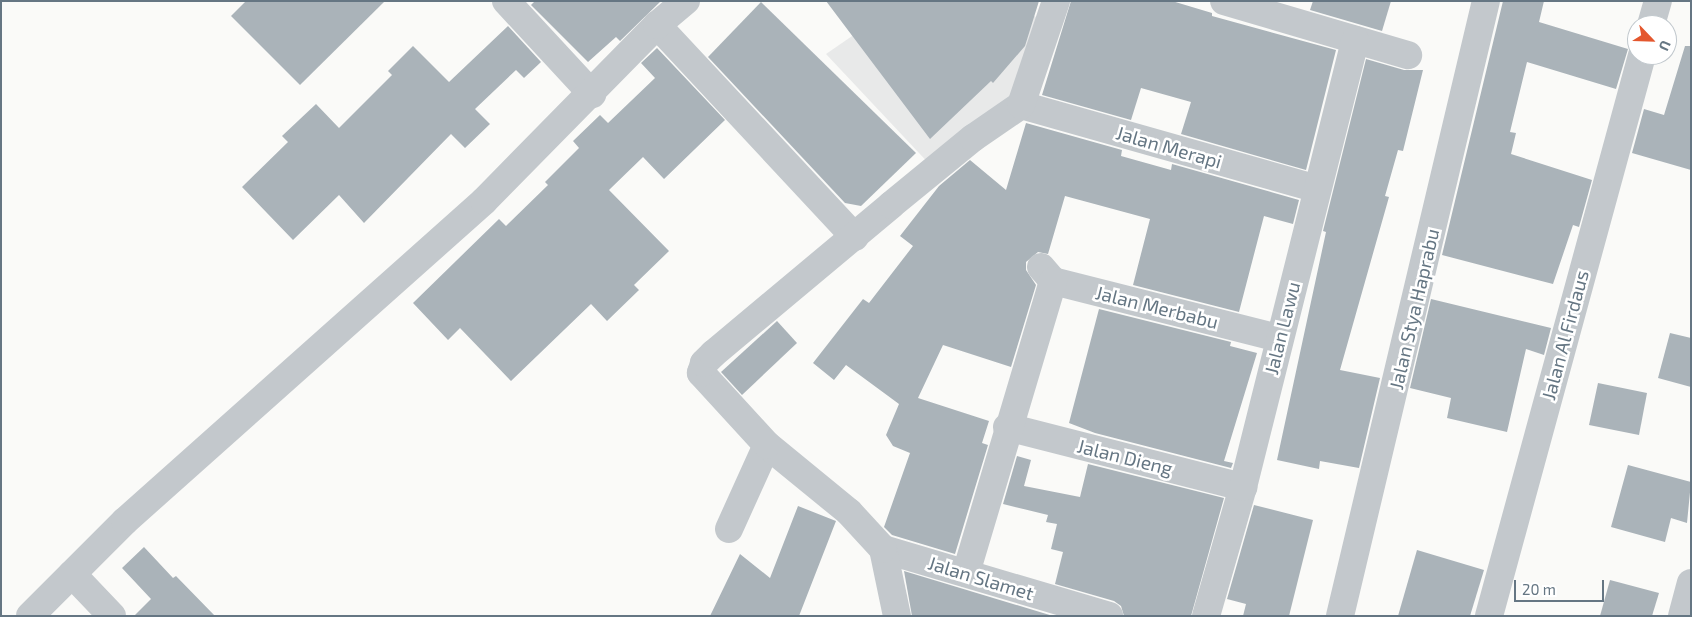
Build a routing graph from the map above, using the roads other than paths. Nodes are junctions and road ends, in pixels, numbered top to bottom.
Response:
1 (506, 1) edge
2 (686, 1) edge
3 (1056, 1) edge
4 (1224, 1) edge
5 (1486, 1) edge
6 (1658, 1) edge
7 (1654, 15) edge
8 (657, 25) junction
9 (1355, 40) junction
10 (1408, 55) dead end
11 (1639, 65) edge
12 (592, 94) junction
13 (1021, 105) junction
14 (1317, 189) junction
15 (855, 237) junction
16 (1279, 338) junction
17 (1008, 427) junction
18 (767, 445) junction
19 (1243, 487) junction
20 (729, 529) dead end
21 (883, 549) junction
22 (72, 574) junction
23 (966, 574) junction
24 (1691, 583) edge
25 (30, 616) edge
26 (112, 616) edge
27 (897, 616) edge
28 (1108, 616) edge
29 (1206, 616) edge
30 (1340, 616) edge
31 (1489, 616) edge
32 (1682, 616) edge

1 - 12 street
2 - 8 street
3 - 13 street
4 - 9 street
5 - 30 street, Jalan Stya Haprabu
6 - 7 street
8 - 12 street
8 - 15 street
9 - 10 street
9 - 14 street, Jalan Lawu
11 - 31 street, Jalan Al Firdaus
12 - 22 street
13 - 14 street, Jalan Merapi
13 - 15 street
14 - 16 street, Jalan Lawu
15 - 18 street
16 - 17 street, Jalan Merbabu
16 - 19 street, Jalan Lawu
17 - 19 street, Jalan Dieng
17 - 23 street
18 - 20 street
18 - 21 street
19 - 29 street, Jalan Lawu
21 - 23 street, Jalan Slamet
21 - 27 street
22 - 25 street
22 - 26 street
23 - 28 street, Jalan Slamet
24 - 32 street

